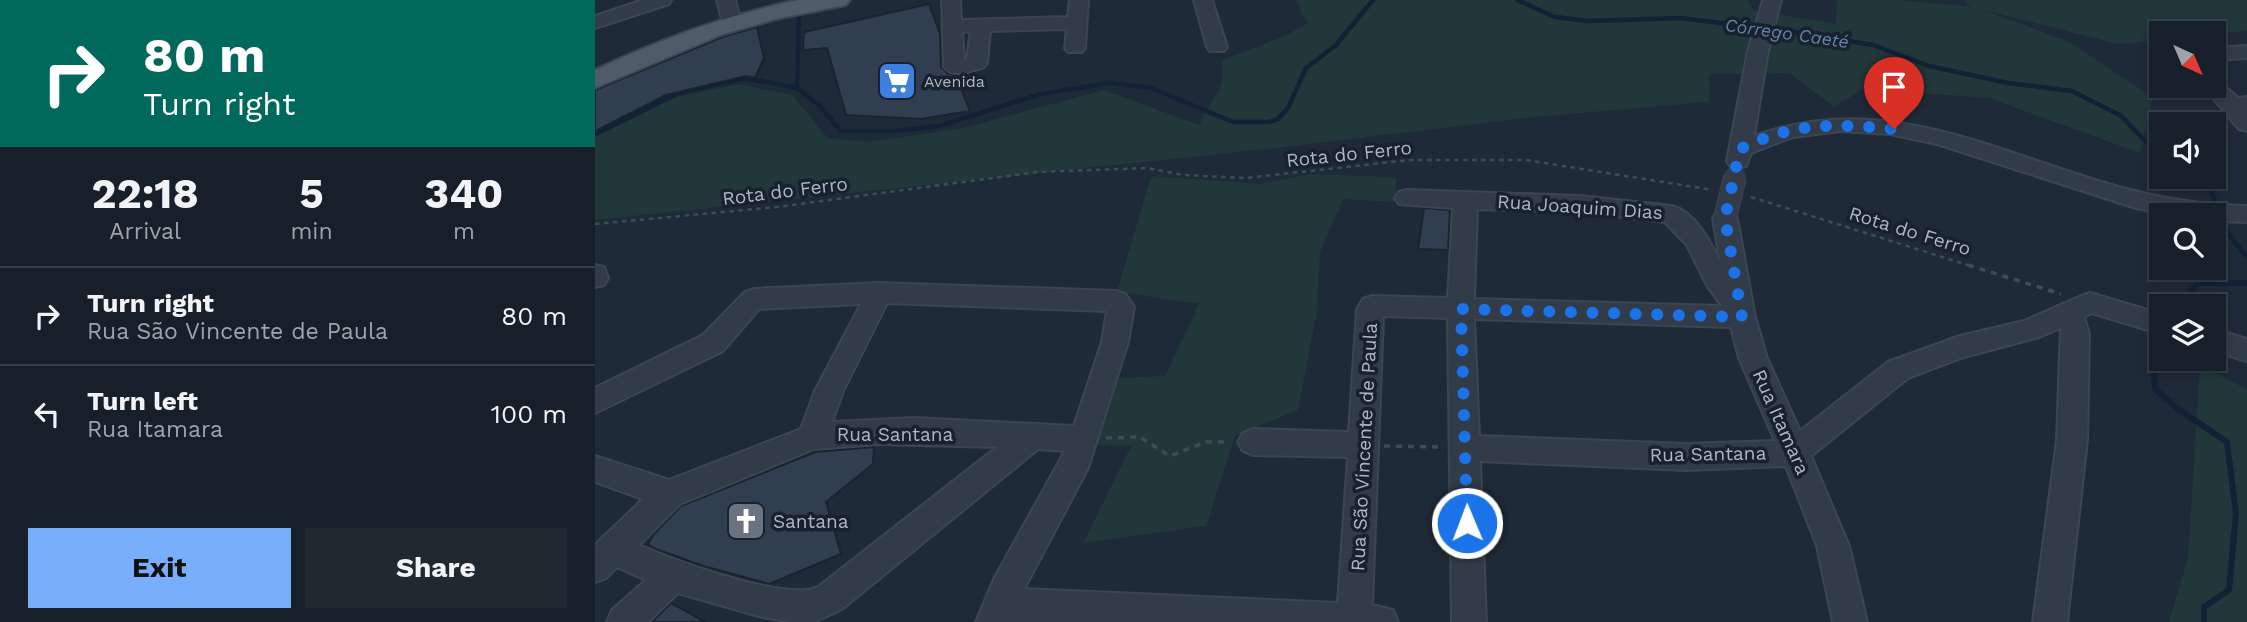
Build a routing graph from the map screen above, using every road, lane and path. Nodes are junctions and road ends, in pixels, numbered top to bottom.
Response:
1 (662, 0) edge
2 (838, 0) edge
3 (951, 0) edge
4 (1079, 0) edge
5 (1203, 0) edge
6 (1769, 9) edge
7 (729, 11) edge
8 (595, 22) edge
9 (1080, 23) junction
10 (980, 31) junction
11 (953, 32) junction
12 (1217, 47) dead end
13 (1075, 48) dead end
14 (2247, 52) edge
15 (2226, 53) edge
16 (595, 80) edge
17 (2240, 104) edge
18 (2247, 124) edge
19 (1740, 149) junction
20 (1715, 190) dead end
21 (1733, 197) junction
22 (1407, 198) dead end
23 (1465, 199) junction
24 (2243, 214) edge
25 (595, 224) edge
26 (879, 293) junction
27 (2080, 307) junction
28 (1461, 309) junction
29 (1742, 315) junction
30 (2149, 321) edge
31 (2226, 344) edge
32 (2247, 350) edge
33 (595, 401) edge
34 (812, 437) junction
35 (1031, 437) junction
36 (1084, 439) junction
37 (1253, 442) joint
38 (1365, 446) junction
39 (1466, 448) junction
40 (1794, 453) junction
41 (595, 470) edge
42 (669, 494) junction
43 (604, 558) edge
44 (673, 576) junction
45 (997, 613) edge
46 (1363, 621) edge
47 (625, 622) edge
48 (1469, 622) edge
49 (1850, 622) edge
50 (2050, 622) edge

1 - 8 street
2 - 7 main road
3 - 11 street
4 - 9 street
5 - 12 street
6 - 19 street
7 - 16 main road
9 - 10 street
9 - 13 street
10 - 11 street
10 - 11 street
14 - 15 street
17 - 18 street
19 - 21 street
19 - 24 street
20 - 25 path, Rota do Ferro
21 - 27 path, Rota do Ferro
21 - 29 street, Rua Itamara
22 - 23 street, Rua Joaquim Dias
23 - 28 street
23 - 29 street, Rua Joaquim Dias
26 - 33 street
26 - 34 street
26 - 36 street
27 - 30 street
27 - 40 street, Rua Santana
27 - 50 street
28 - 29 street, Rua São Vincente de Paula
28 - 38 street, Rua São Vincente de Paula
28 - 39 street
29 - 40 street, Rua Itamara
31 - 32 street
34 - 35 street, Rua Santana
34 - 42 street, Rua Santana
35 - 36 street, Rua Santana
35 - 44 street
36 - 37 path
36 - 45 street
37 - 38 street
38 - 39 path
38 - 46 street, Rua São Vincente de Paula
39 - 40 street, Rua Santana
39 - 48 street
40 - 49 street, Rua Itamara
41 - 42 street
42 - 43 street
43 - 44 street
44 - 47 street
45 - 46 street

